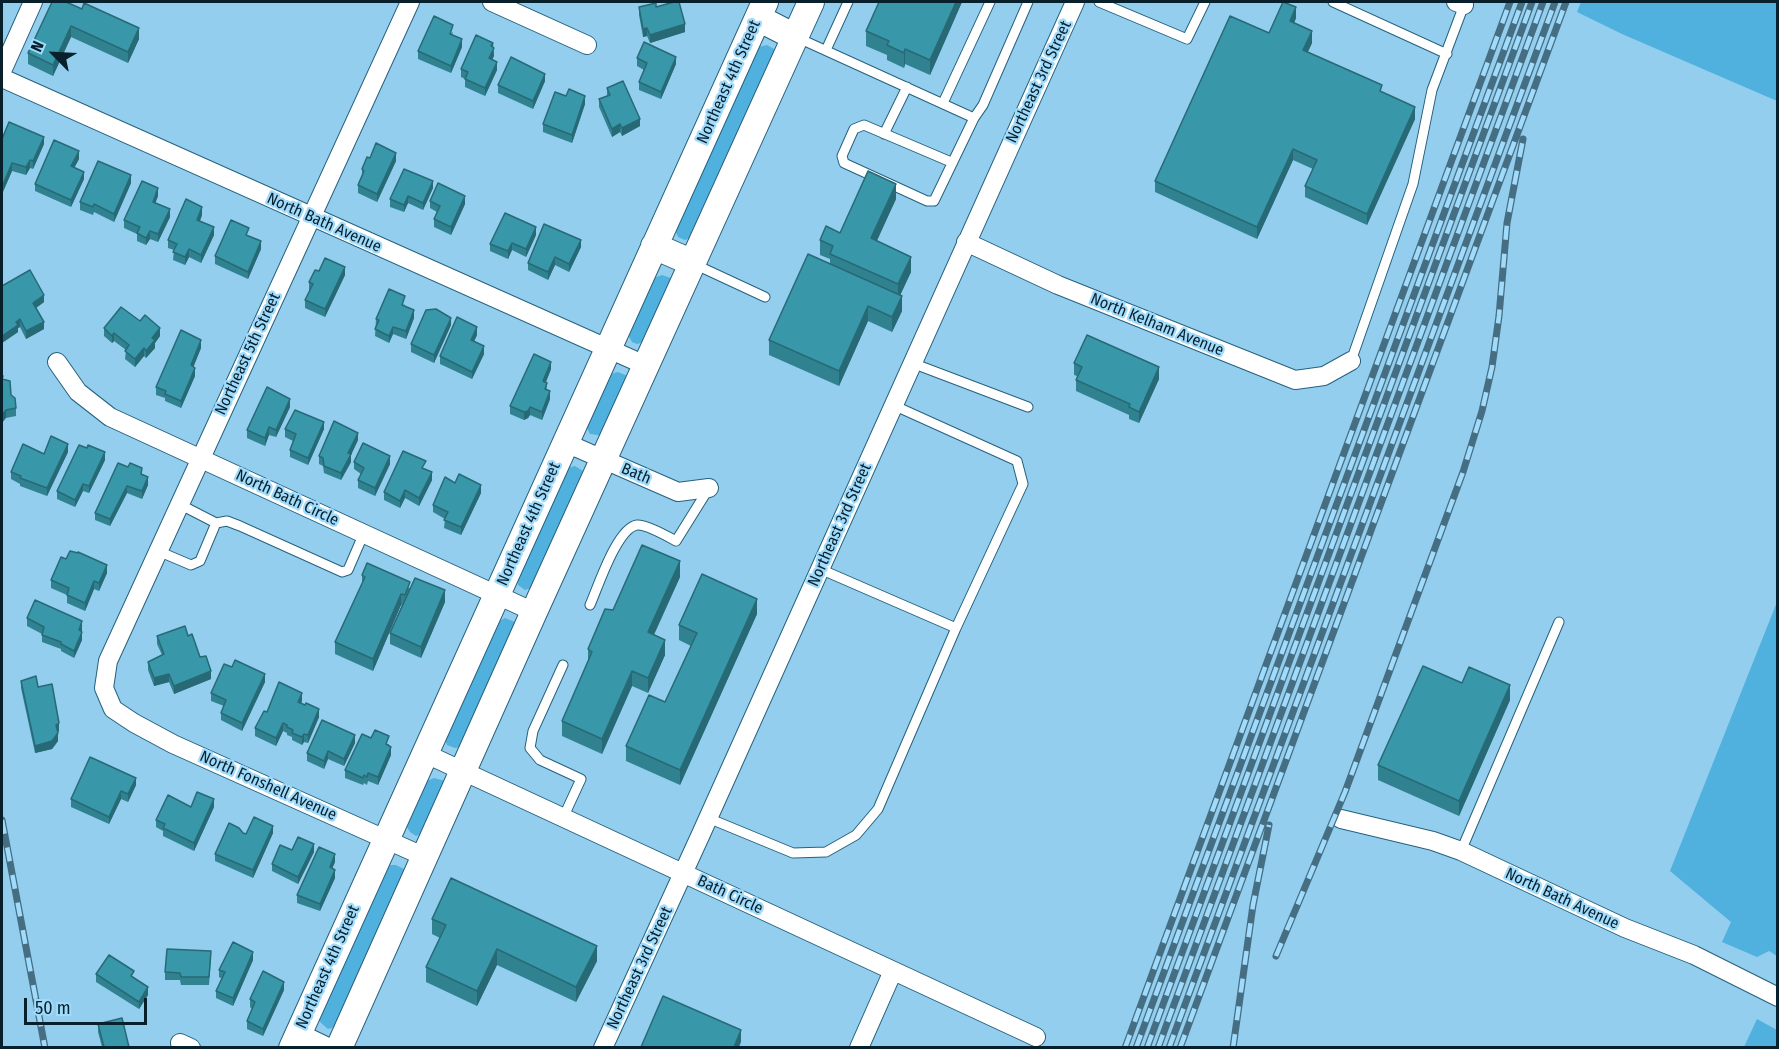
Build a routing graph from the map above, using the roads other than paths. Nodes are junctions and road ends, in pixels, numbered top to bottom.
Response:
1 (33, 2) edge
2 (410, 2) edge
3 (492, 2) edge
4 (811, 2) edge
5 (848, 2) edge
6 (990, 2) edge
7 (1028, 2) edge
8 (1076, 2) edge
9 (1099, 2) edge
10 (1205, 2) edge
11 (1333, 2) edge
12 (1460, 3) edge
13 (761, 10) edge
14 (795, 37) junction
15 (588, 45) dead end
16 (826, 50) junction
17 (1447, 54) junction
18 (2, 71) edge
19 (2, 78) edge
20 (907, 87) junction
21 (942, 103) junction
22 (974, 118) junction
23 (884, 134) junction
24 (951, 162) junction
25 (312, 218) junction
26 (966, 242) junction
27 (654, 246) junction
28 (693, 263) junction
29 (765, 297) dead end
30 (608, 349) junction
31 (1351, 361) joint
32 (57, 362) dead end
33 (912, 363) junction
34 (647, 366) junction
35 (893, 405) junction
36 (1028, 407) dead end
37 (566, 443) junction
38 (200, 457) junction
39 (603, 460) junction
40 (709, 488) joint
41 (179, 504) junction
42 (216, 523) junction
43 (364, 533) junction
44 (158, 551) junction
45 (820, 569) junction
46 (496, 595) junction
47 (590, 605) dead end
48 (534, 612) junction
49 (1559, 622) dead end
50 (956, 628) junction
51 (562, 665) dead end
52 (113, 709) joint
53 (424, 753) junction
54 (463, 771) junction
55 (563, 818) junction
56 (708, 818) junction
57 (1341, 819) dead end
58 (386, 840) junction
59 (1461, 851) junction
60 (425, 857) junction
61 (683, 874) junction
62 (893, 971) junction
63 (1778, 997) edge
64 (1036, 1037) dead end
65 (296, 1040) edge
66 (330, 1047) edge
67 (339, 1047) edge
68 (603, 1047) edge
69 (859, 1047) edge

1 - 18 street
2 - 25 street, Northeast 5th Street
3 - 15 street
4 - 14 main road
5 - 16 lane
6 - 21 lane
7 - 22 lane
8 - 26 street, Northeast 3rd Street
9 - 10 lane
11 - 17 lane
12 - 17 lane
13 - 14 main road
13 - 27 main road, Northeast 4th Street
14 - 16 lane
14 - 28 main road
16 - 20 lane
17 - 31 lane
19 - 25 street, North Bath Avenue
20 - 21 lane
20 - 23 lane
21 - 22 lane
22 - 24 lane
23 - 24 lane
23 - 24 lane
25 - 30 street, North Bath Avenue
25 - 38 street, Northeast 5th Street
26 - 31 street, North Kelham Avenue
26 - 33 street, Northeast 3rd Street
27 - 28 main road
27 - 30 main road, Northeast 4th Street
28 - 29 lane
28 - 34 main road
30 - 34 street, North Bath Avenue
30 - 37 main road, Northeast 4th Street
32 - 38 street, North Bath Circle
33 - 35 street, Northeast 3rd Street
33 - 36 lane
34 - 39 main road
35 - 45 street, Northeast 3rd Street
35 - 50 lane
37 - 39 street, Bath
37 - 46 main road, Northeast 4th Street
38 - 41 street, Northeast 5th Street
38 - 43 street, North Bath Circle
39 - 40 street, Bath
39 - 48 main road
40 - 47 lane
41 - 42 lane
41 - 44 street, Northeast 5th Street
42 - 43 lane
42 - 44 lane
43 - 46 street, North Bath Circle
44 - 52 street, Northeast 5th Street
45 - 50 lane
45 - 56 street, Northeast 3rd Street
46 - 48 street, North Bath Circle
46 - 53 main road, Northeast 4th Street
48 - 54 main road
49 - 59 lane
50 - 56 lane
51 - 55 lane
52 - 58 street, North Fonshell Avenue
53 - 54 street, Bath Circle
53 - 58 main road, Northeast 4th Street
54 - 55 street, Bath Circle
54 - 60 main road
55 - 61 street, Bath Circle
56 - 61 street, Northeast 3rd Street
57 - 59 street, North Bath Avenue
58 - 60 street, North Fonshell Avenue
58 - 65 main road, Northeast 4th Street
59 - 63 street, North Bath Avenue
60 - 67 main road
61 - 62 street, Bath Circle
61 - 68 street, Northeast 3rd Street
62 - 64 street, Bath Circle
62 - 69 street
65 - 66 street

